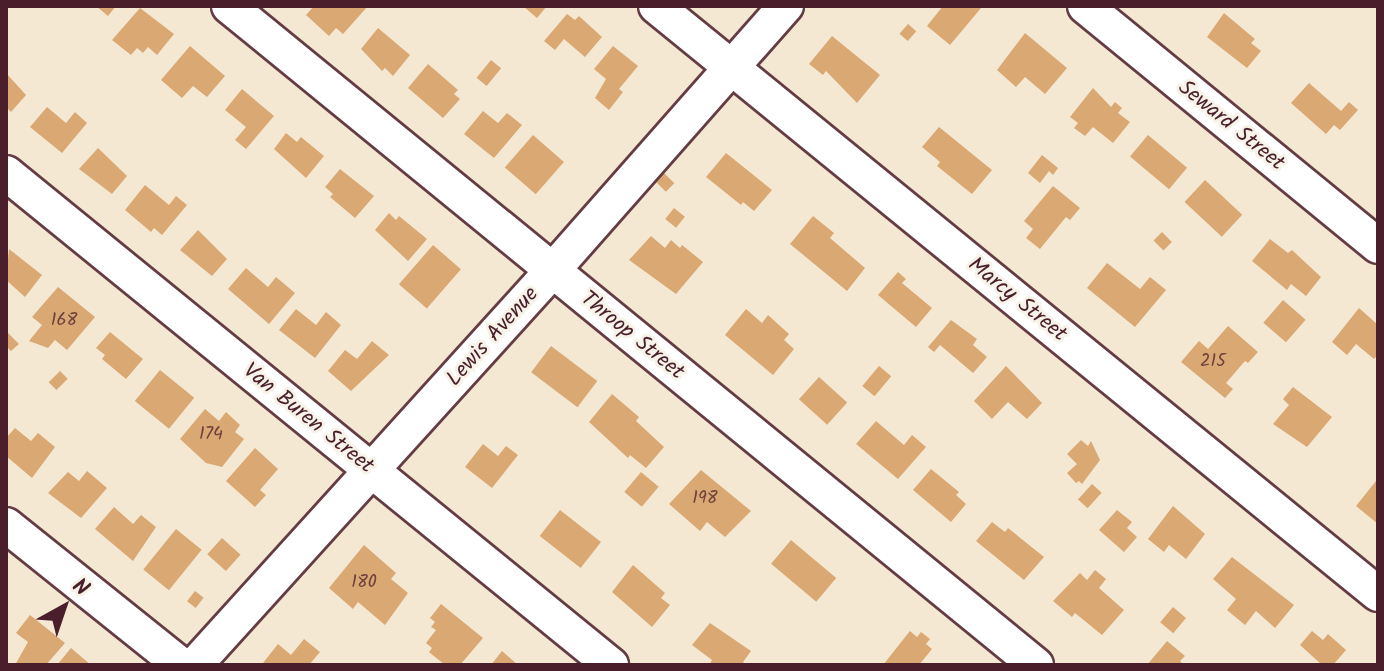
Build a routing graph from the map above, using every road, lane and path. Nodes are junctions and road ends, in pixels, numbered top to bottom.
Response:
1 (229, 6) edge
2 (656, 6) edge
3 (786, 6) edge
4 (1085, 6) edge
5 (731, 67) junction
6 (6, 173) edge
7 (1378, 246) edge
8 (552, 271) junction
9 (372, 471) junction
10 (6, 525) edge
11 (1378, 594) edge
12 (181, 665) edge
13 (195, 665) edge
14 (611, 665) edge
15 (1036, 665) edge

1 - 8 street, Throop Street
2 - 5 street, Marcy Street
3 - 5 street, Lewis Avenue
4 - 7 street, Seward Street
5 - 8 street, Lewis Avenue
5 - 11 street, Marcy Street
6 - 9 street, Van Buren Street
8 - 9 street, Lewis Avenue
8 - 15 street, Throop Street
9 - 13 street, Lewis Avenue
9 - 14 street, Van Buren Street
10 - 12 street

